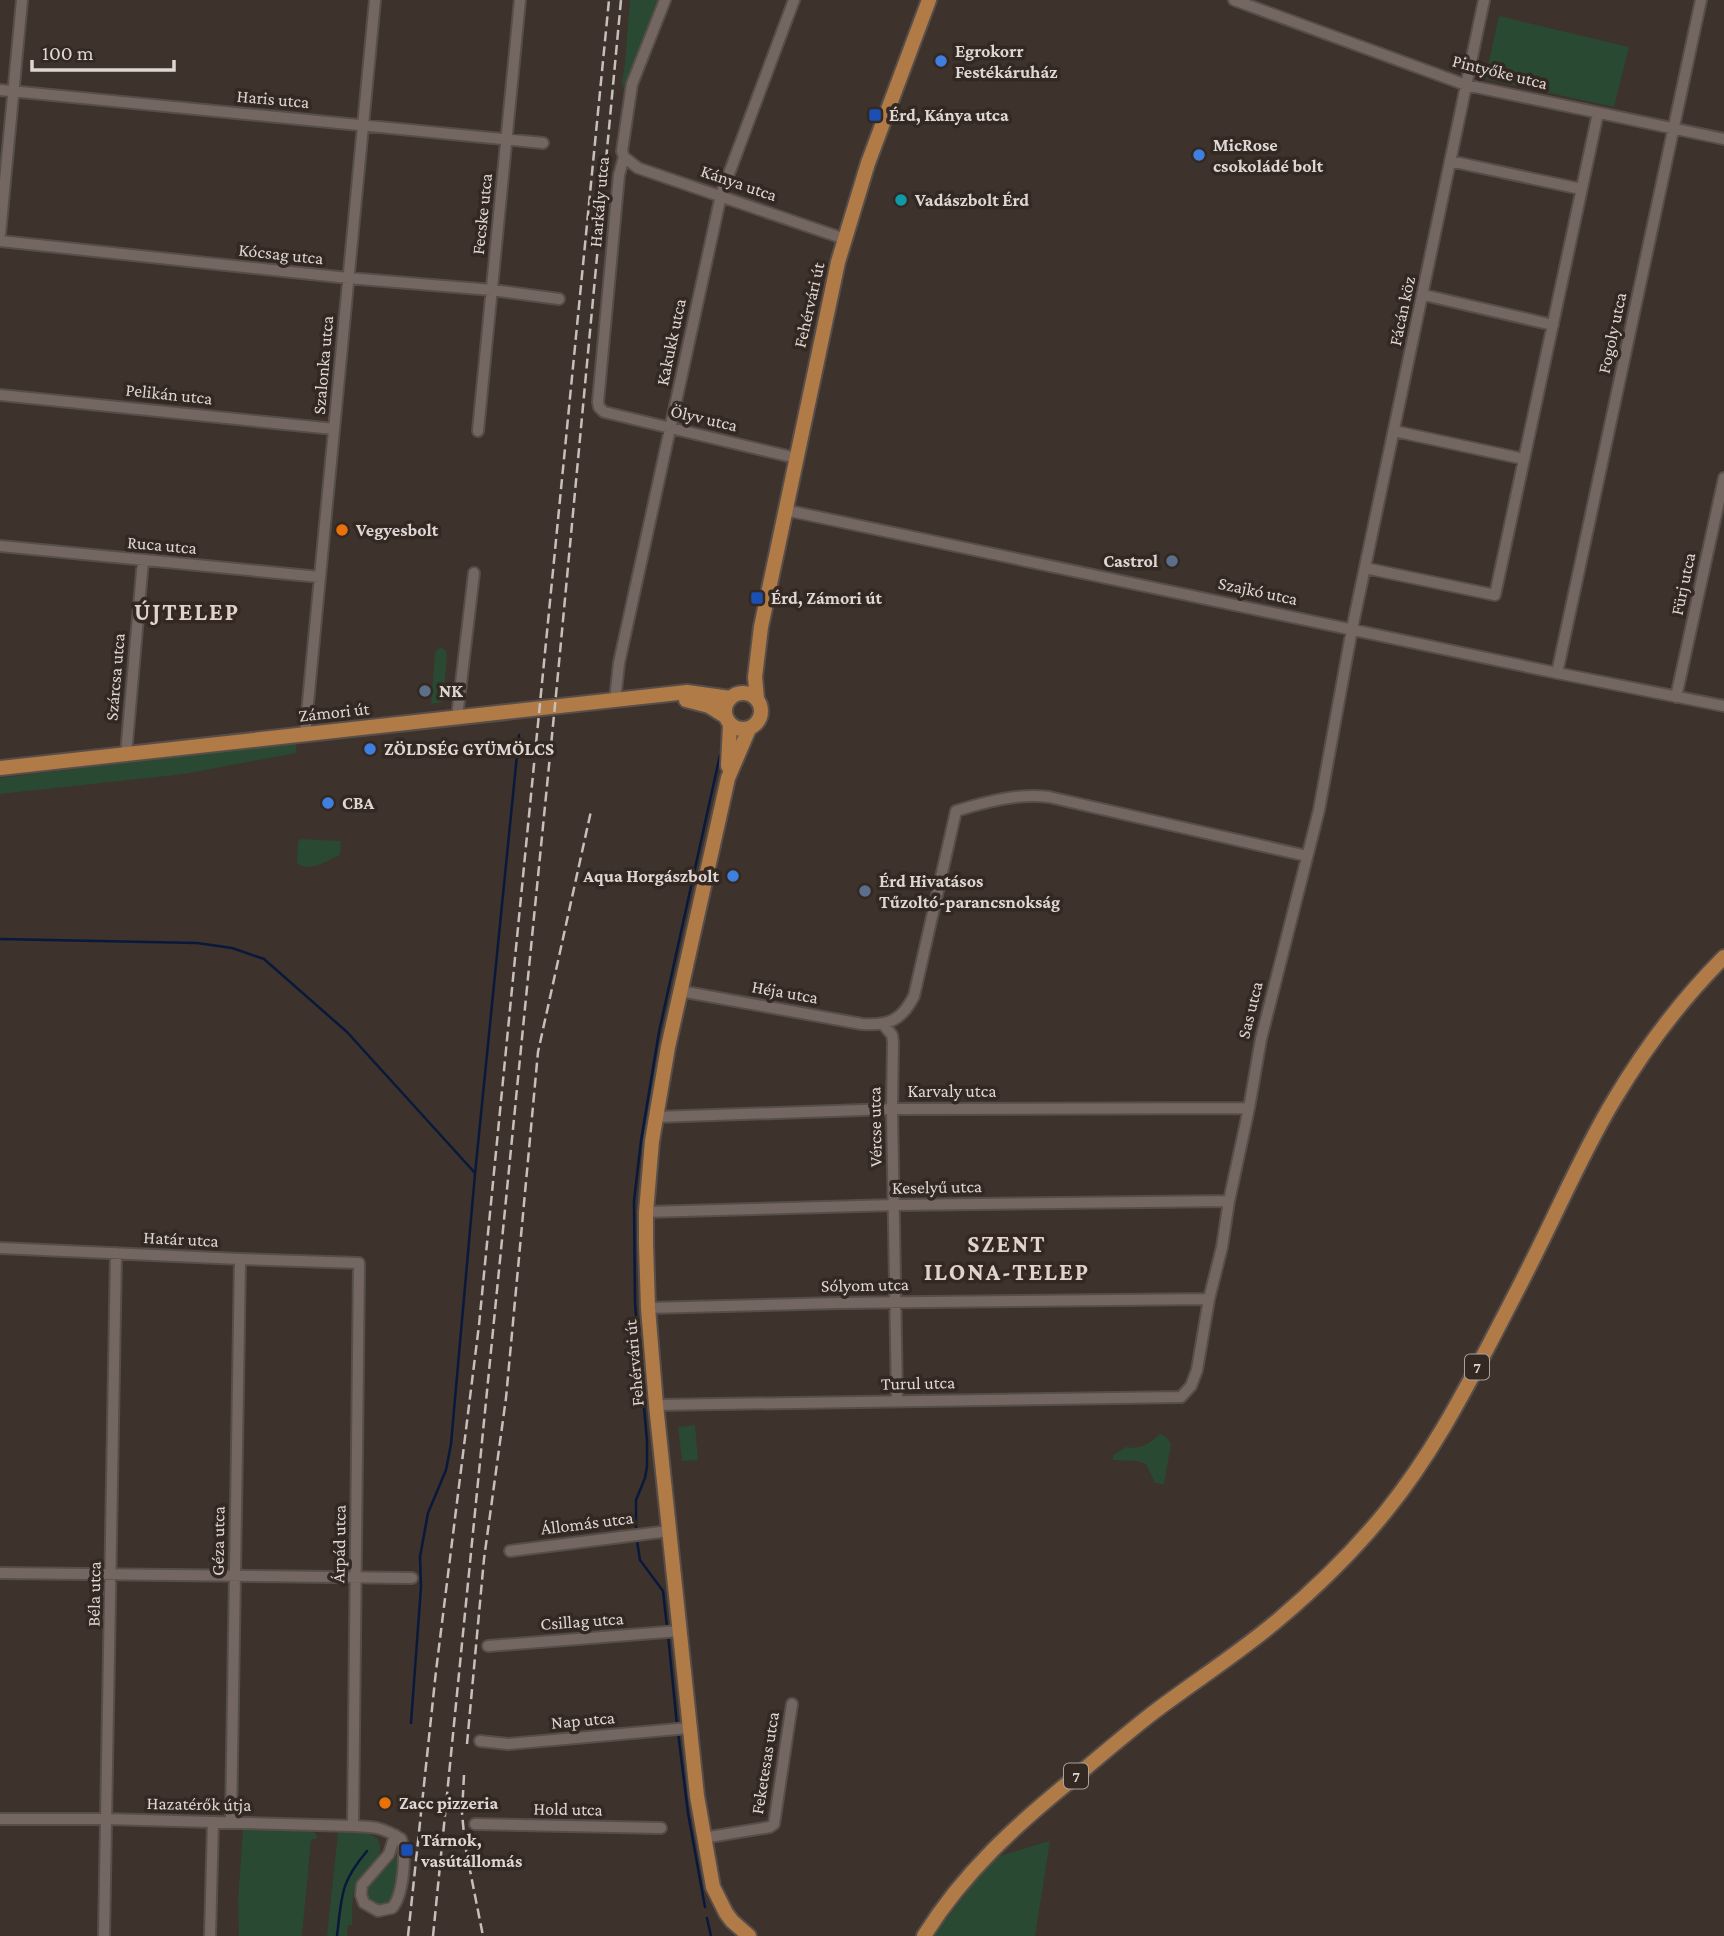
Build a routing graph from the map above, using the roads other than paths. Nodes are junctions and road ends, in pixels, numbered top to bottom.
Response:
1 (22, 0) edge
2 (375, 0) edge
3 (520, 0) edge
4 (664, 0) edge
5 (794, 0) edge
6 (929, 0) edge
7 (1234, 0) edge
8 (1484, 0) edge
9 (1701, 0) edge
10 (1466, 85) junction
11 (0, 90) edge
12 (13, 91) junction
13 (1598, 113) junction
14 (363, 125) junction
15 (1674, 128) junction
16 (507, 138) junction
17 (1724, 139) edge
18 (543, 143) dead end
19 (624, 157) junction
20 (1450, 161) junction
21 (1581, 189) junction
22 (721, 195) junction
23 (0, 234) edge
24 (845, 239) junction
25 (0, 241) edge
26 (348, 278) junction
27 (492, 290) junction
28 (1424, 295) junction
29 (559, 299) dead end
30 (1553, 324) junction
31 (0, 395) edge
32 (604, 412) joint
33 (670, 428) junction
34 (334, 429) junction
35 (478, 431) dead end
36 (1394, 431) junction
37 (796, 458) junction
38 (1524, 459) junction
39 (1724, 478) edge
40 (785, 510) junction
41 (0, 547) edge
42 (143, 560) junction
43 (1365, 568) junction
44 (474, 573) dead end
45 (320, 577) junction
46 (761, 627) junction
47 (1352, 629) junction
48 (1556, 673) junction
49 (672, 695) junction
50 (735, 696) junction
51 (1676, 697) junction
52 (757, 699) junction
53 (615, 700) junction
54 (1724, 706) edge
55 (457, 717) junction
56 (728, 720) junction
57 (749, 729) junction
58 (305, 734) junction
59 (126, 754) junction
60 (0, 768) edge
61 (728, 778) junction
62 (1307, 856) junction
63 (1724, 957) edge
64 (680, 991) junction
65 (883, 1024) junction
66 (1249, 1108) junction
67 (892, 1109) junction
68 (656, 1117) junction
69 (1228, 1201) junction
70 (894, 1205) junction
71 (646, 1212) junction
72 (0, 1248) edge
73 (116, 1253) junction
74 (240, 1259) junction
75 (359, 1263) joint
76 (1209, 1299) junction
77 (895, 1303) junction
78 (648, 1308) junction
79 (1181, 1397) joint
80 (897, 1401) junction
81 (656, 1405) junction
82 (669, 1531) junction
83 (510, 1551) dead end
84 (0, 1573) edge
85 (111, 1574) junction
86 (235, 1575) junction
87 (356, 1577) junction
88 (412, 1578) dead end
89 (679, 1631) junction
90 (488, 1646) dead end
91 (792, 1704) dead end
92 (690, 1728) junction
93 (480, 1741) dead end
94 (0, 1819) edge
95 (107, 1819) junction
96 (213, 1822) junction
97 (231, 1822) junction
98 (475, 1824) dead end
99 (353, 1826) junction
100 (662, 1828) dead end
101 (395, 1835) junction
102 (703, 1838) junction
103 (104, 1936) edge
104 (210, 1936) edge
105 (749, 1936) edge
106 (924, 1936) edge

1 - 12 street
2 - 14 street, Szalonka utca
3 - 16 street, Fecske utca
4 - 19 street, Harkály utca
5 - 22 street, Kakukk utca
6 - 24 main road, Fehérvári út
7 - 10 street, Pintyőke utca
8 - 10 street, Fácán köz
9 - 15 street, Fogoly utca
10 - 13 street, Pintyőke utca
10 - 20 street, Fácán köz
11 - 12 street, Haris utca
12 - 14 street, Haris utca
12 - 23 street
13 - 15 street, Pintyőke utca
13 - 21 street
14 - 16 street, Haris utca
14 - 26 street, Szalonka utca
15 - 17 street, Pintyőke utca
15 - 48 street, Fogoly utca
16 - 18 street, Haris utca
16 - 27 street, Fecske utca
19 - 22 street, Kánya utca
19 - 32 street, Harkály utca
20 - 21 street
20 - 28 street, Fácán köz
21 - 30 street
22 - 24 street, Kánya utca
22 - 33 street, Kakukk utca
24 - 37 main road, Fehérvári út
25 - 26 street, Kócsag utca
26 - 27 street, Kócsag utca
26 - 34 street, Szalonka utca
27 - 29 street, Kócsag utca
27 - 35 street, Fecske utca
28 - 30 street
28 - 36 street, Fácán köz
30 - 38 street
31 - 34 street, Pelikán utca
32 - 33 street, Ölyv utca
33 - 37 street, Ölyv utca
33 - 53 street, Kakukk utca
34 - 45 street, Szalonka utca
36 - 38 street
36 - 43 street, Fácán köz
37 - 40 main road, Fehérvári út
38 - 43 street
39 - 51 street, Fürj utca
40 - 46 main road, Fehérvári út
40 - 47 street, Szajkó utca
41 - 42 street, Ruca utca
42 - 45 street, Ruca utca
42 - 59 street, Szárcsa utca
43 - 47 street, Fácán köz
44 - 55 street
45 - 58 street, Szalonka utca
46 - 50 main road, Fehérvári út
46 - 52 main road, Fehérvári út
47 - 48 street, Szajkó utca
47 - 62 street, Sas utca
48 - 51 street, Szajkó utca
49 - 50 main road, Zámori út
49 - 53 main road, Zámori út
49 - 56 main road, Zámori út
50 - 52 main road
50 - 56 main road
51 - 54 street, Szajkó utca
52 - 57 main road
53 - 55 main road, Zámori út
55 - 58 main road, Zámori út
56 - 57 main road
56 - 61 main road, Fehérvári út
57 - 61 main road, Fehérvári út
58 - 59 main road, Zámori út
59 - 60 main road, Zámori út
61 - 64 main road, Fehérvári út
62 - 65 street
62 - 66 street, Sas utca
63 - 106 main road, 7
64 - 65 street, Héja utca
64 - 68 main road, Fehérvári út
65 - 67 street, Vércse utca
66 - 67 street, Karvaly utca
66 - 69 street, Sas utca
67 - 68 street, Karvaly utca
67 - 70 street, Vércse utca
68 - 71 main road, Fehérvári út
69 - 70 street, Keselyű utca
69 - 76 street, Sas utca
70 - 71 street, Keselyű utca
70 - 77 street, Vércse utca
71 - 78 main road, Fehérvári út
72 - 73 street, Határ utca
73 - 74 street, Határ utca
73 - 85 street, Béla utca
74 - 75 street, Határ utca
74 - 86 street, Géza utca
75 - 87 street, Árpád utca
76 - 77 street, Sólyom utca
76 - 79 street, Sas utca
77 - 78 street, Sólyom utca
77 - 80 street, Vércse utca
78 - 81 main road, Fehérvári út
79 - 80 street, Turul utca
80 - 81 street, Turul utca
81 - 82 main road, Fehérvári út
82 - 83 street, Állomás utca
82 - 89 main road, Fehérvári út
84 - 85 street
85 - 86 street
85 - 95 street, Béla utca
86 - 87 street
86 - 97 street, Géza utca
87 - 88 street
87 - 99 street, Árpád utca
89 - 90 street, Csillag utca
89 - 92 main road, Fehérvári út
91 - 102 street, Feketesas utca
92 - 93 street, Nap utca
92 - 102 main road, Fehérvári út
94 - 95 street, Hazatérők útja
95 - 96 street, Hazatérők útja
95 - 103 street, Béla utca
96 - 97 street, Hazatérők útja
96 - 104 street
97 - 99 street, Hazatérők útja
98 - 100 street, Hold utca
99 - 101 street, Hazatérők útja
101 - 101 street
102 - 105 main road, Fehérvári út

